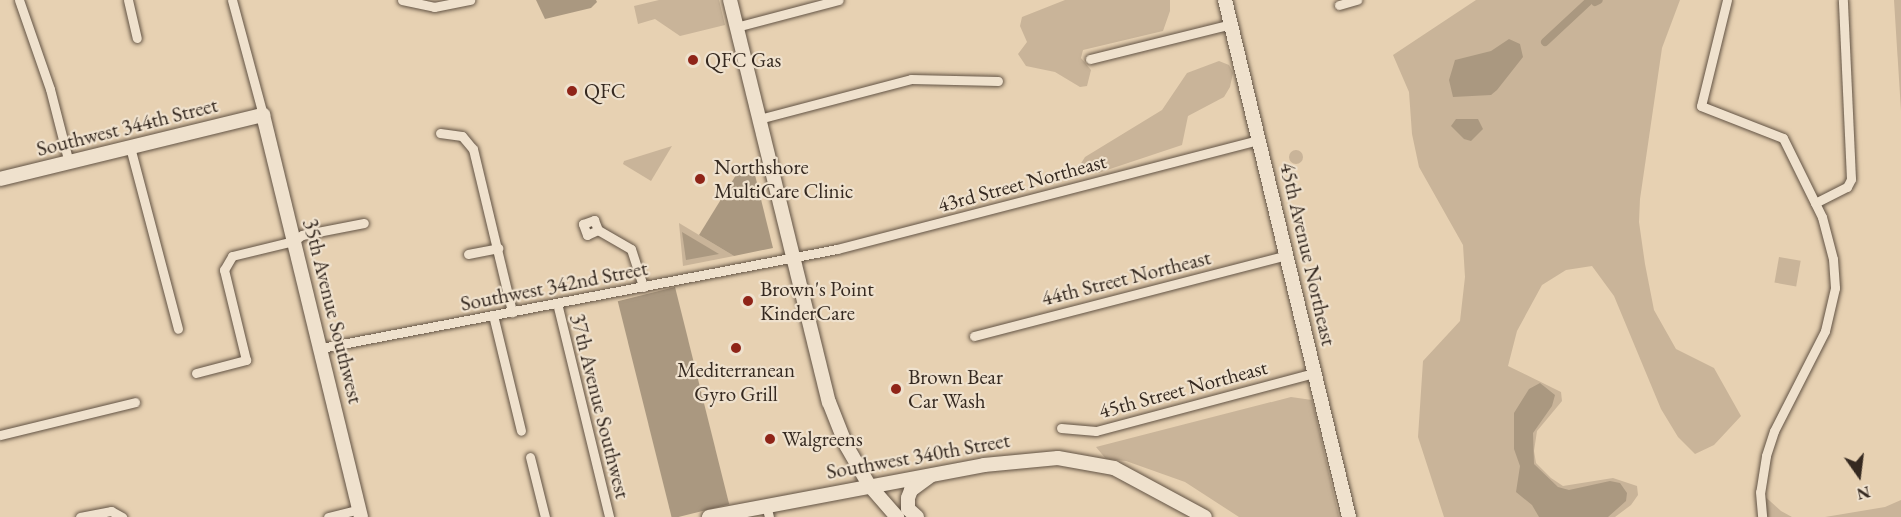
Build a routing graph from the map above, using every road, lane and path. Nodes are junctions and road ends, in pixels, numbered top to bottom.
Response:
1 (19, 0) edge
2 (128, 0) edge
3 (232, 0) edge
4 (402, 0) edge
5 (470, 0) edge
6 (730, 0) edge
7 (839, 0) edge
8 (1225, 0) edge
9 (1357, 0) edge
10 (1727, 0) edge
11 (1843, 0) edge
12 (1339, 5) dead end
13 (1231, 24) junction
14 (736, 27) junction
15 (137, 38) dead end
16 (1090, 59) dead end
17 (998, 81) dead end
18 (263, 115) junction
19 (759, 119) junction
20 (440, 133) dead end
21 (1259, 140) junction
22 (130, 147) junction
23 (69, 163) junction
24 (0, 179) edge
25 (1815, 203) junction
26 (364, 223) dead end
27 (598, 230) dead end
28 (294, 241) junction
29 (498, 248) junction
30 (468, 254) dead end
31 (1288, 255) junction
32 (793, 258) junction
33 (643, 287) junction
34 (557, 303) junction
35 (512, 312) junction
36 (493, 315) junction
37 (178, 329) dead end
38 (974, 336) dead end
39 (321, 348) junction
40 (196, 373) dead end
41 (1314, 373) junction
42 (135, 402) dead end
43 (1061, 428) dead end
44 (521, 431) dead end
45 (0, 435) edge
46 (530, 457) dead end
47 (933, 474) junction
48 (869, 485) junction
49 (767, 511) edge
50 (360, 513) edge
51 (120, 515) edge
52 (80, 517) edge
53 (328, 517) edge
54 (545, 517) edge
55 (609, 517) edge
56 (709, 517) edge
57 (897, 517) edge
58 (917, 517) edge
59 (1205, 517) edge
60 (1349, 517) edge
61 (1762, 517) edge

1 - 23 street
2 - 15 street
3 - 18 street
4 - 5 street
6 - 14 street
7 - 14 street
8 - 13 street, 45th Avenue Northeast
9 - 12 street
10 - 25 street
11 - 25 street
13 - 16 street
13 - 21 street, 45th Avenue Northeast
14 - 19 street
17 - 19 street
18 - 22 street, Southwest 344th Street
18 - 28 street, 35th Avenue Southwest
19 - 32 street
20 - 29 street
21 - 31 street, 45th Avenue Northeast
21 - 32 street, 43rd Street Northeast
22 - 23 street, Southwest 344th Street
22 - 37 street
23 - 24 street, Southwest 344th Street
25 - 61 street
26 - 28 street
27 - 33 street
28 - 39 street, 35th Avenue Southwest
28 - 40 street
29 - 30 street
29 - 35 street
31 - 38 street, 44th Street Northeast
31 - 41 street, 45th Avenue Northeast
32 - 33 street, Southwest 342nd Street
32 - 48 street
33 - 34 street, Southwest 342nd Street
34 - 35 street, Southwest 342nd Street
34 - 55 street, 37th Avenue Southwest
35 - 36 street, Southwest 342nd Street
36 - 39 street, Southwest 342nd Street
36 - 44 street
39 - 50 street, 35th Avenue Southwest
41 - 43 street, 45th Street Northeast
41 - 60 street, 45th Avenue Northeast
42 - 45 street
46 - 54 street
47 - 48 street, Southwest 340th Street
47 - 58 street
47 - 59 street, Southwest 340th Street
48 - 49 street, Southwest 340th Street
48 - 57 street
49 - 56 street, Southwest 340th Street
50 - 53 street
51 - 52 street

